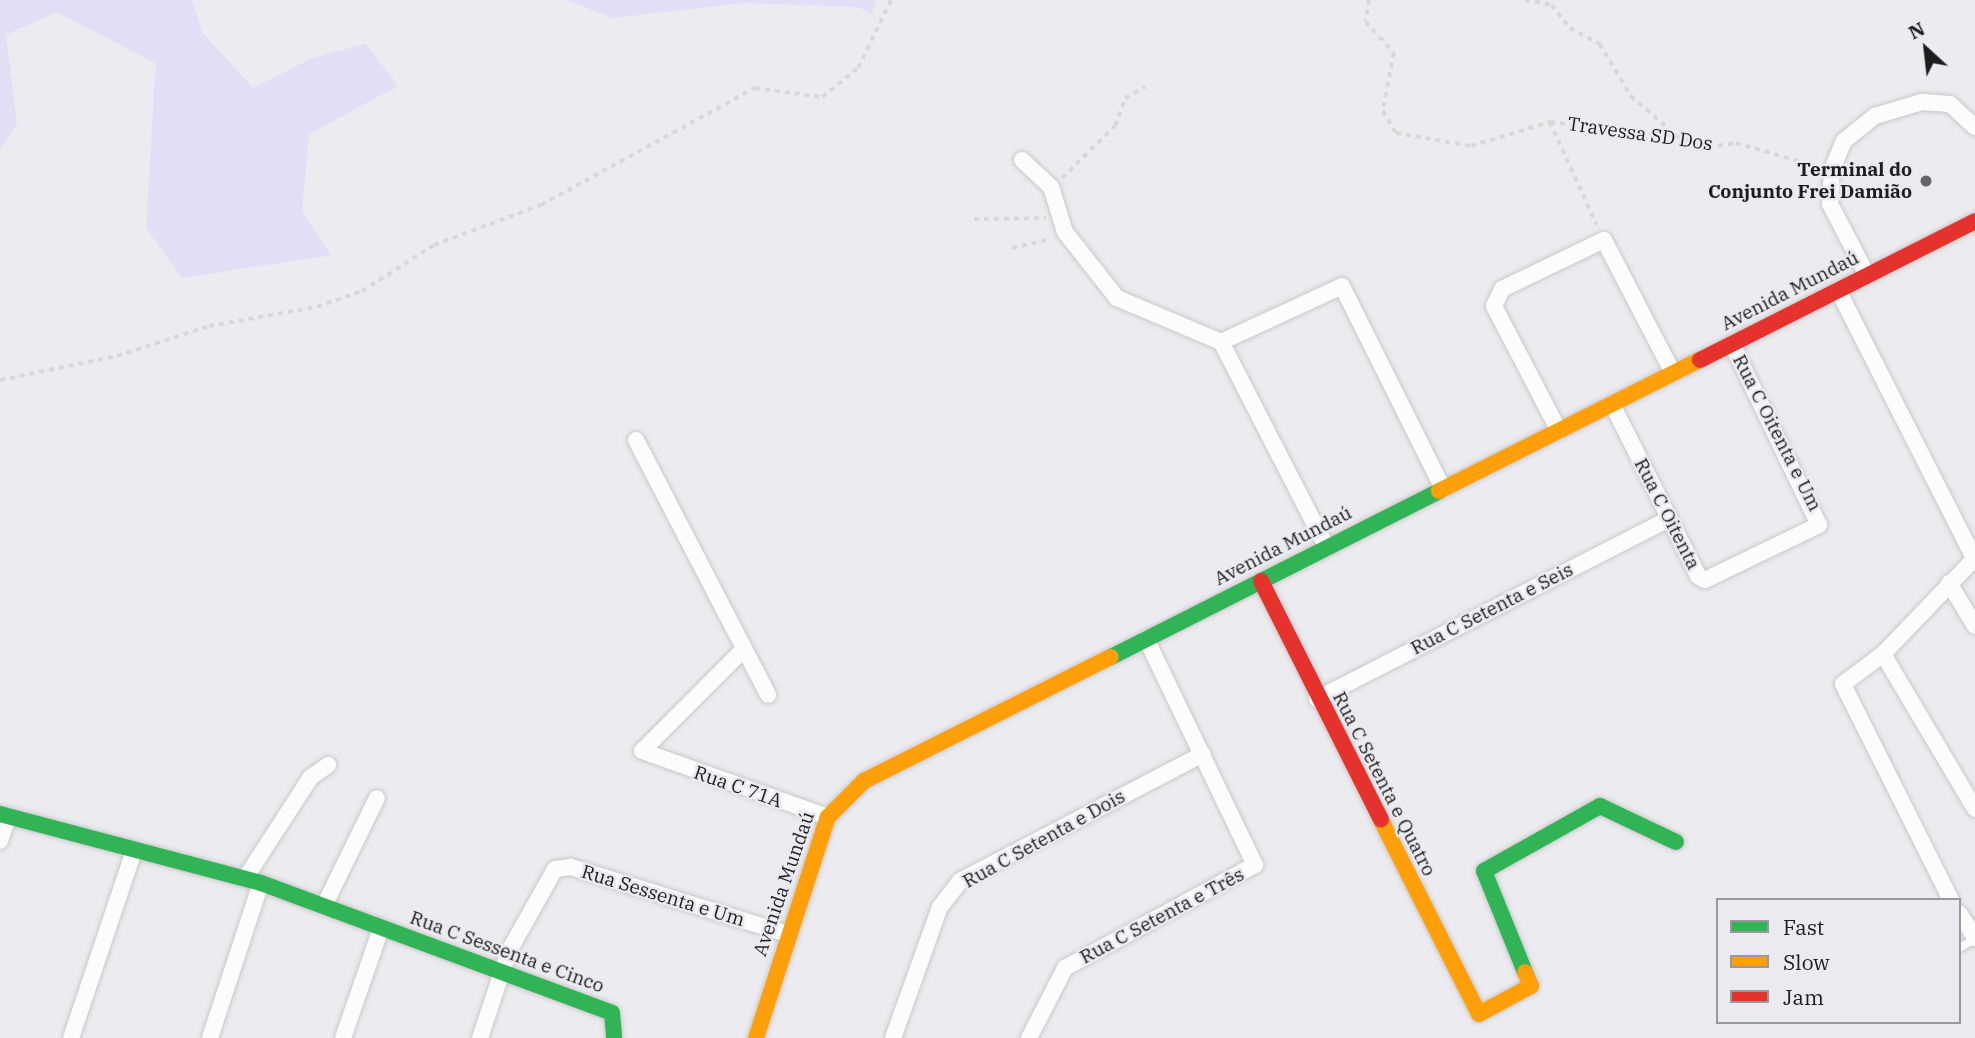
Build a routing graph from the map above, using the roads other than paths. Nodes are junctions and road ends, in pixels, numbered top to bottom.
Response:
1 (1975, 127) edge
2 (1023, 160) dead end
3 (1975, 221) edge
4 (1867, 275) junction
5 (1838, 290) junction
6 (1221, 342) junction
7 (1732, 344) junction
8 (1673, 373) junction
9 (1612, 404) junction
10 (1559, 431) junction
11 (636, 440) dead end
12 (1443, 489) junction
13 (1668, 519) junction
14 (1821, 522) joint
15 (1326, 548) junction
16 (1975, 558) edge
17 (1261, 581) junction
18 (1949, 583) junction
19 (1975, 626) edge
20 (1146, 639) junction
21 (744, 649) junction
22 (1883, 654) junction
23 (768, 695) dead end
24 (1317, 699) junction
25 (1203, 754) junction
26 (328, 765) dead end
27 (377, 798) dead end
28 (1975, 809) edge
29 (4, 815) edge
30 (828, 817) junction
31 (0, 841) edge
32 (1676, 842) dead end
33 (133, 854) junction
34 (253, 880) junction
35 (1950, 898) edge
36 (324, 906) junction
37 (1961, 915) edge
38 (381, 928) junction
39 (787, 934) junction
40 (1975, 939) edge
41 (501, 972) junction
42 (71, 1038) edge
43 (210, 1038) edge
44 (343, 1038) edge
45 (480, 1038) edge
46 (614, 1038) edge
47 (756, 1038) edge
48 (894, 1038) edge
49 (1029, 1038) edge

1 - 4 street
2 - 6 street
3 - 4 street, Avenida Mundaú
4 - 5 street, Avenida Mundaú
5 - 7 street, Avenida Mundaú
5 - 16 street
6 - 12 street
6 - 15 street
7 - 8 street, Avenida Mundaú
7 - 14 street, Rua C Oitenta e Um
8 - 9 street, Avenida Mundaú
8 - 10 street
9 - 10 street, Avenida Mundaú
9 - 13 street, Rua C Oitenta
10 - 12 street, Avenida Mundaú
11 - 21 street
12 - 15 street, Avenida Mundaú
13 - 14 street, Rua C Oitenta
13 - 24 street, Rua C Setenta e Seis
15 - 17 street, Avenida Mundaú
16 - 18 street
17 - 20 street, Avenida Mundaú
17 - 24 street, Rua C Setenta e Quatro
18 - 19 street
18 - 22 street
20 - 25 street, Rua C Setenta e Três
20 - 30 street, Avenida Mundaú
21 - 23 street
21 - 30 street, Rua C 71A
22 - 28 street
22 - 35 street
24 - 32 street, Rua C Setenta e Quatro
25 - 48 street, Rua C Setenta e Dois
25 - 49 street, Rua C Setenta e Três
26 - 34 street
27 - 36 street
29 - 31 street
29 - 33 street, Rua C Sessenta e Cinco
30 - 39 street, Avenida Mundaú
33 - 34 street, Rua C Sessenta e Cinco
33 - 42 street
34 - 36 street, Rua C Sessenta e Cinco
34 - 43 street
36 - 38 street, Rua C Sessenta e Cinco
37 - 40 street
38 - 41 street, Rua C Sessenta e Cinco
38 - 44 street, Rua C Sessenta e Cinco
39 - 41 street, Rua Sessenta e Um
39 - 47 street, Avenida Mundaú
41 - 45 street, Rua Sessenta e Um
41 - 46 street, Rua C Sessenta e Cinco

